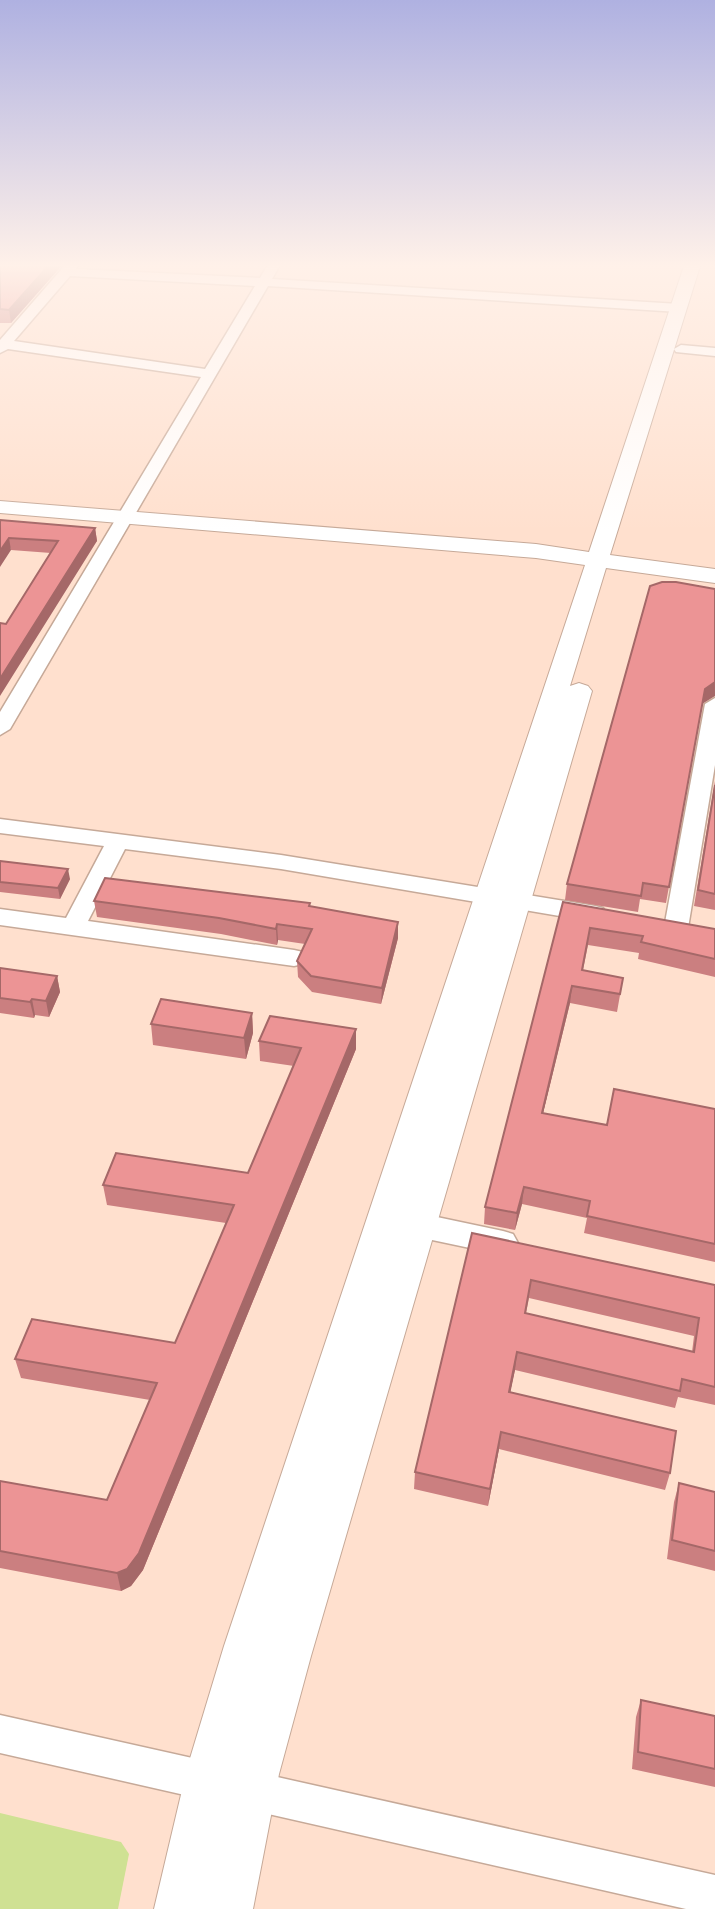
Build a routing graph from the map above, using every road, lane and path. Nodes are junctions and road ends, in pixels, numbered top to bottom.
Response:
1 (42, 352) edge
2 (224, 352) edge
3 (667, 352) edge
4 (680, 352) edge
5 (212, 374) junction
6 (0, 507) edge
7 (125, 517) junction
8 (609, 560) junction
9 (715, 576) edge
10 (715, 704) edge
11 (0, 729) edge
12 (0, 826) edge
13 (118, 841) junction
14 (504, 898) junction
15 (0, 917) edge
16 (623, 919) edge
17 (650, 923) edge
18 (73, 927) junction
19 (294, 958) dead end
20 (418, 1225) junction
21 (526, 1248) edge
22 (0, 1734) edge
23 (209, 1781) junction
24 (250, 1790) junction
25 (715, 1895) edge
26 (181, 1909) edge
27 (226, 1909) edge

1 - 5 street
2 - 5 street
3 - 8 main road
4 - 8 main road
5 - 7 street
6 - 7 main road
7 - 8 main road
7 - 11 street
8 - 9 main road
8 - 14 main road
10 - 17 street
12 - 13 street
13 - 14 street
13 - 18 street
14 - 16 street
14 - 20 main road
14 - 23 main road
15 - 18 street
18 - 19 street
20 - 21 street
20 - 24 main road
22 - 23 street
23 - 24 street
23 - 26 main road
24 - 25 street
24 - 27 main road

